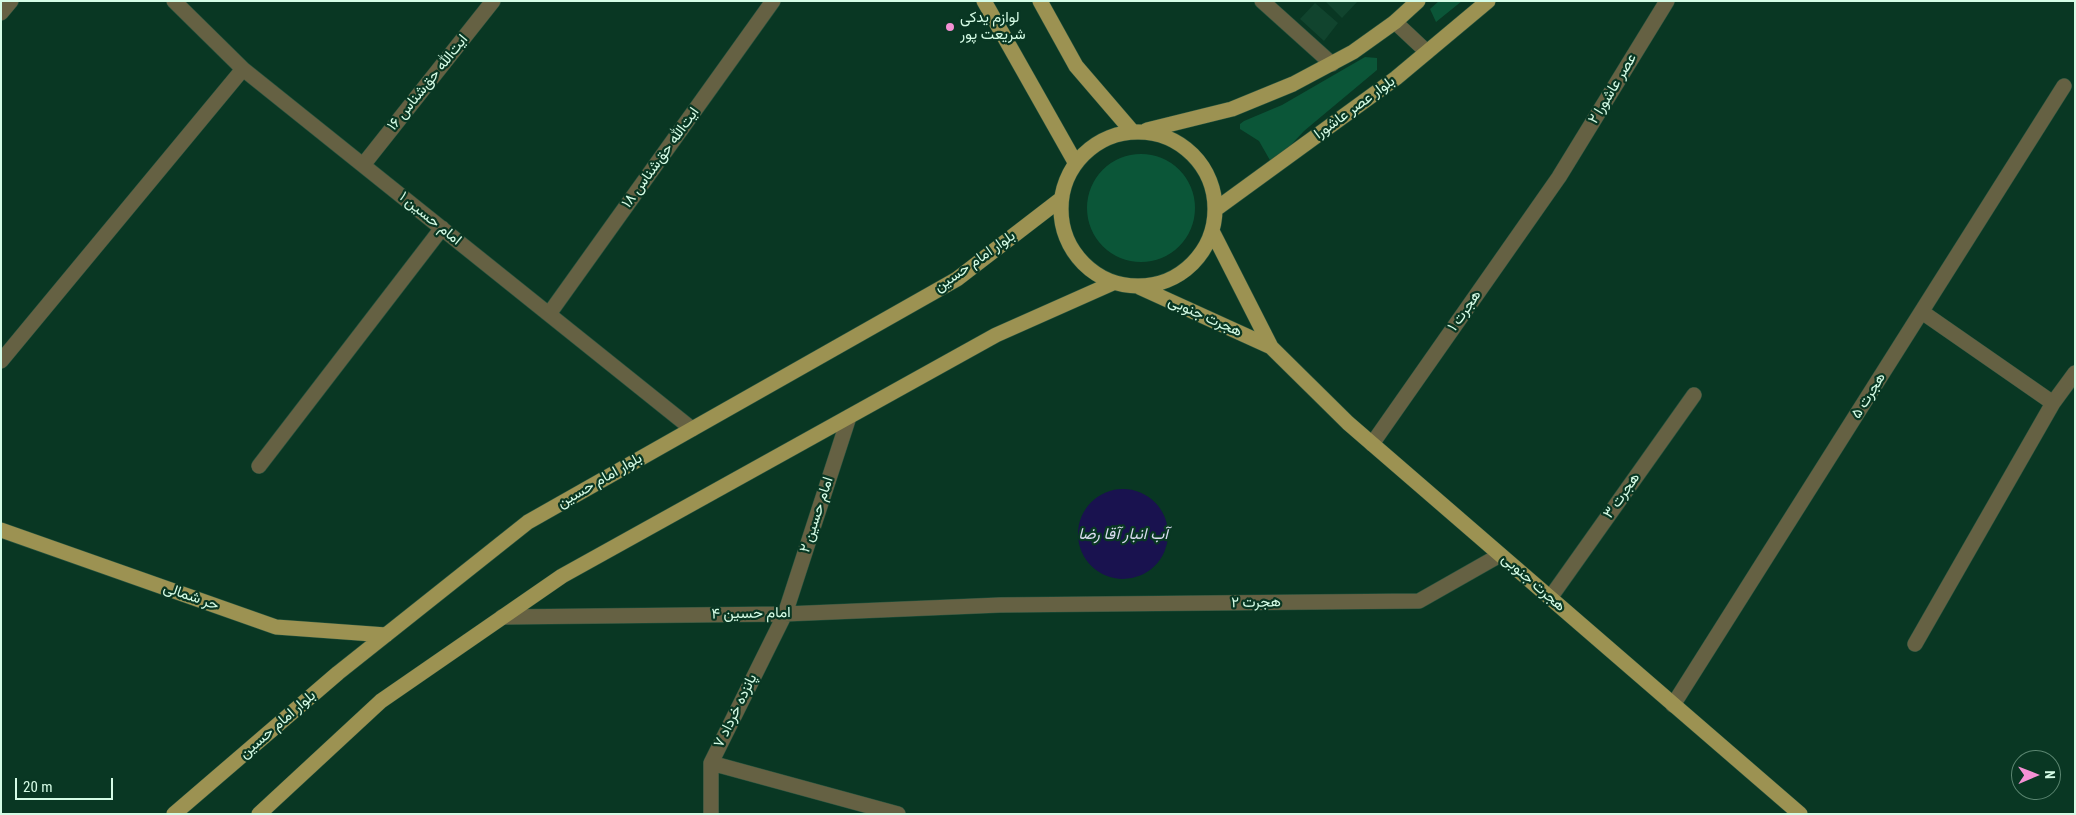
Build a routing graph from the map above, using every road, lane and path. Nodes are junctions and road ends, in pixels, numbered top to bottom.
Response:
1 (11, 1) edge
2 (493, 1) edge
3 (773, 1) edge
4 (984, 1) edge
5 (1040, 1) edge
6 (1262, 1) edge
7 (1418, 1) edge
8 (1488, 1) edge
9 (1667, 1) edge
10 (180, 3) edge
11 (1, 14) edge
12 (1395, 22) junction
13 (1427, 52) junction
14 (1332, 64) junction
15 (243, 69) junction
16 (2064, 86) dead end
17 (1137, 130) junction
18 (1075, 162) junction
19 (363, 165) junction
20 (1559, 177) joint
21 (1061, 199) junction
22 (1216, 209) junction
23 (442, 228) junction
24 (1212, 232) junction
25 (1113, 283) junction
26 (1139, 287) junction
27 (1922, 312) junction
28 (549, 314) junction
29 (1271, 347) junction
30 (1, 361) edge
31 (2075, 373) edge
32 (1694, 394) dead end
33 (2053, 402) junction
34 (850, 417) junction
35 (692, 429) junction
36 (1372, 444) junction
37 (259, 466) dead end
38 (1, 530) edge
39 (1500, 555) junction
40 (1550, 598) junction
41 (1000, 605) joint
42 (785, 614) junction
43 (502, 617) junction
44 (386, 635) junction
45 (1916, 644) dead end
46 (1673, 705) junction
47 (711, 763) junction
48 (174, 814) edge
49 (259, 814) edge
50 (711, 814) edge
51 (898, 814) edge
52 (1800, 814) edge

1 - 11 street
2 - 19 street, ایت‌الله حق‌شناس ۱۶
3 - 28 street, ایت‌الله حق‌شناس ۱۸
4 - 18 main road
5 - 17 main road
6 - 14 street
7 - 12 main road
8 - 13 main road, بلوار عصر عاشورا
9 - 20 street, عصر عاشورا ۲
10 - 15 street, امام حسین ۱
12 - 13 street
12 - 14 main road
13 - 22 main road, بلوار عصر عاشورا
14 - 17 main road
15 - 19 street, امام حسین ۱
15 - 30 street
16 - 27 street, هجرت ۵
17 - 18 main road
17 - 22 main road
18 - 21 main road
19 - 23 street, امام حسین ۱
20 - 36 street, هجرت ۱
21 - 25 main road
21 - 35 main road, بلوار امام حسین
22 - 24 main road
23 - 28 street, امام حسین ۱
23 - 37 street
24 - 26 main road
24 - 29 main road, هجرت جنوبی
25 - 26 main road
25 - 34 main road
26 - 29 main road, هجرت جنوبی
27 - 33 street
27 - 46 street, هجرت ۵
28 - 35 street, امام حسین ۱
29 - 36 main road, هجرت جنوبی
31 - 33 street
32 - 40 street, هجرت ۳
33 - 45 street
34 - 42 street, امام حسین ۲
34 - 43 main road
35 - 44 main road, بلوار امام حسین
36 - 39 main road, هجرت جنوبی
38 - 44 main road, حر شمالی
39 - 40 main road, هجرت جنوبی
39 - 41 street, هجرت ۲
40 - 46 main road, هجرت جنوبی
41 - 42 street, امام حسین ۴
42 - 43 street, امام حسین ۴
42 - 47 street, پانزده خرداد ۷
43 - 49 main road
44 - 48 main road, بلوار امام حسین
46 - 52 main road, هجرت جنوبی
47 - 50 street, پانزده خرداد ۷
47 - 51 street

